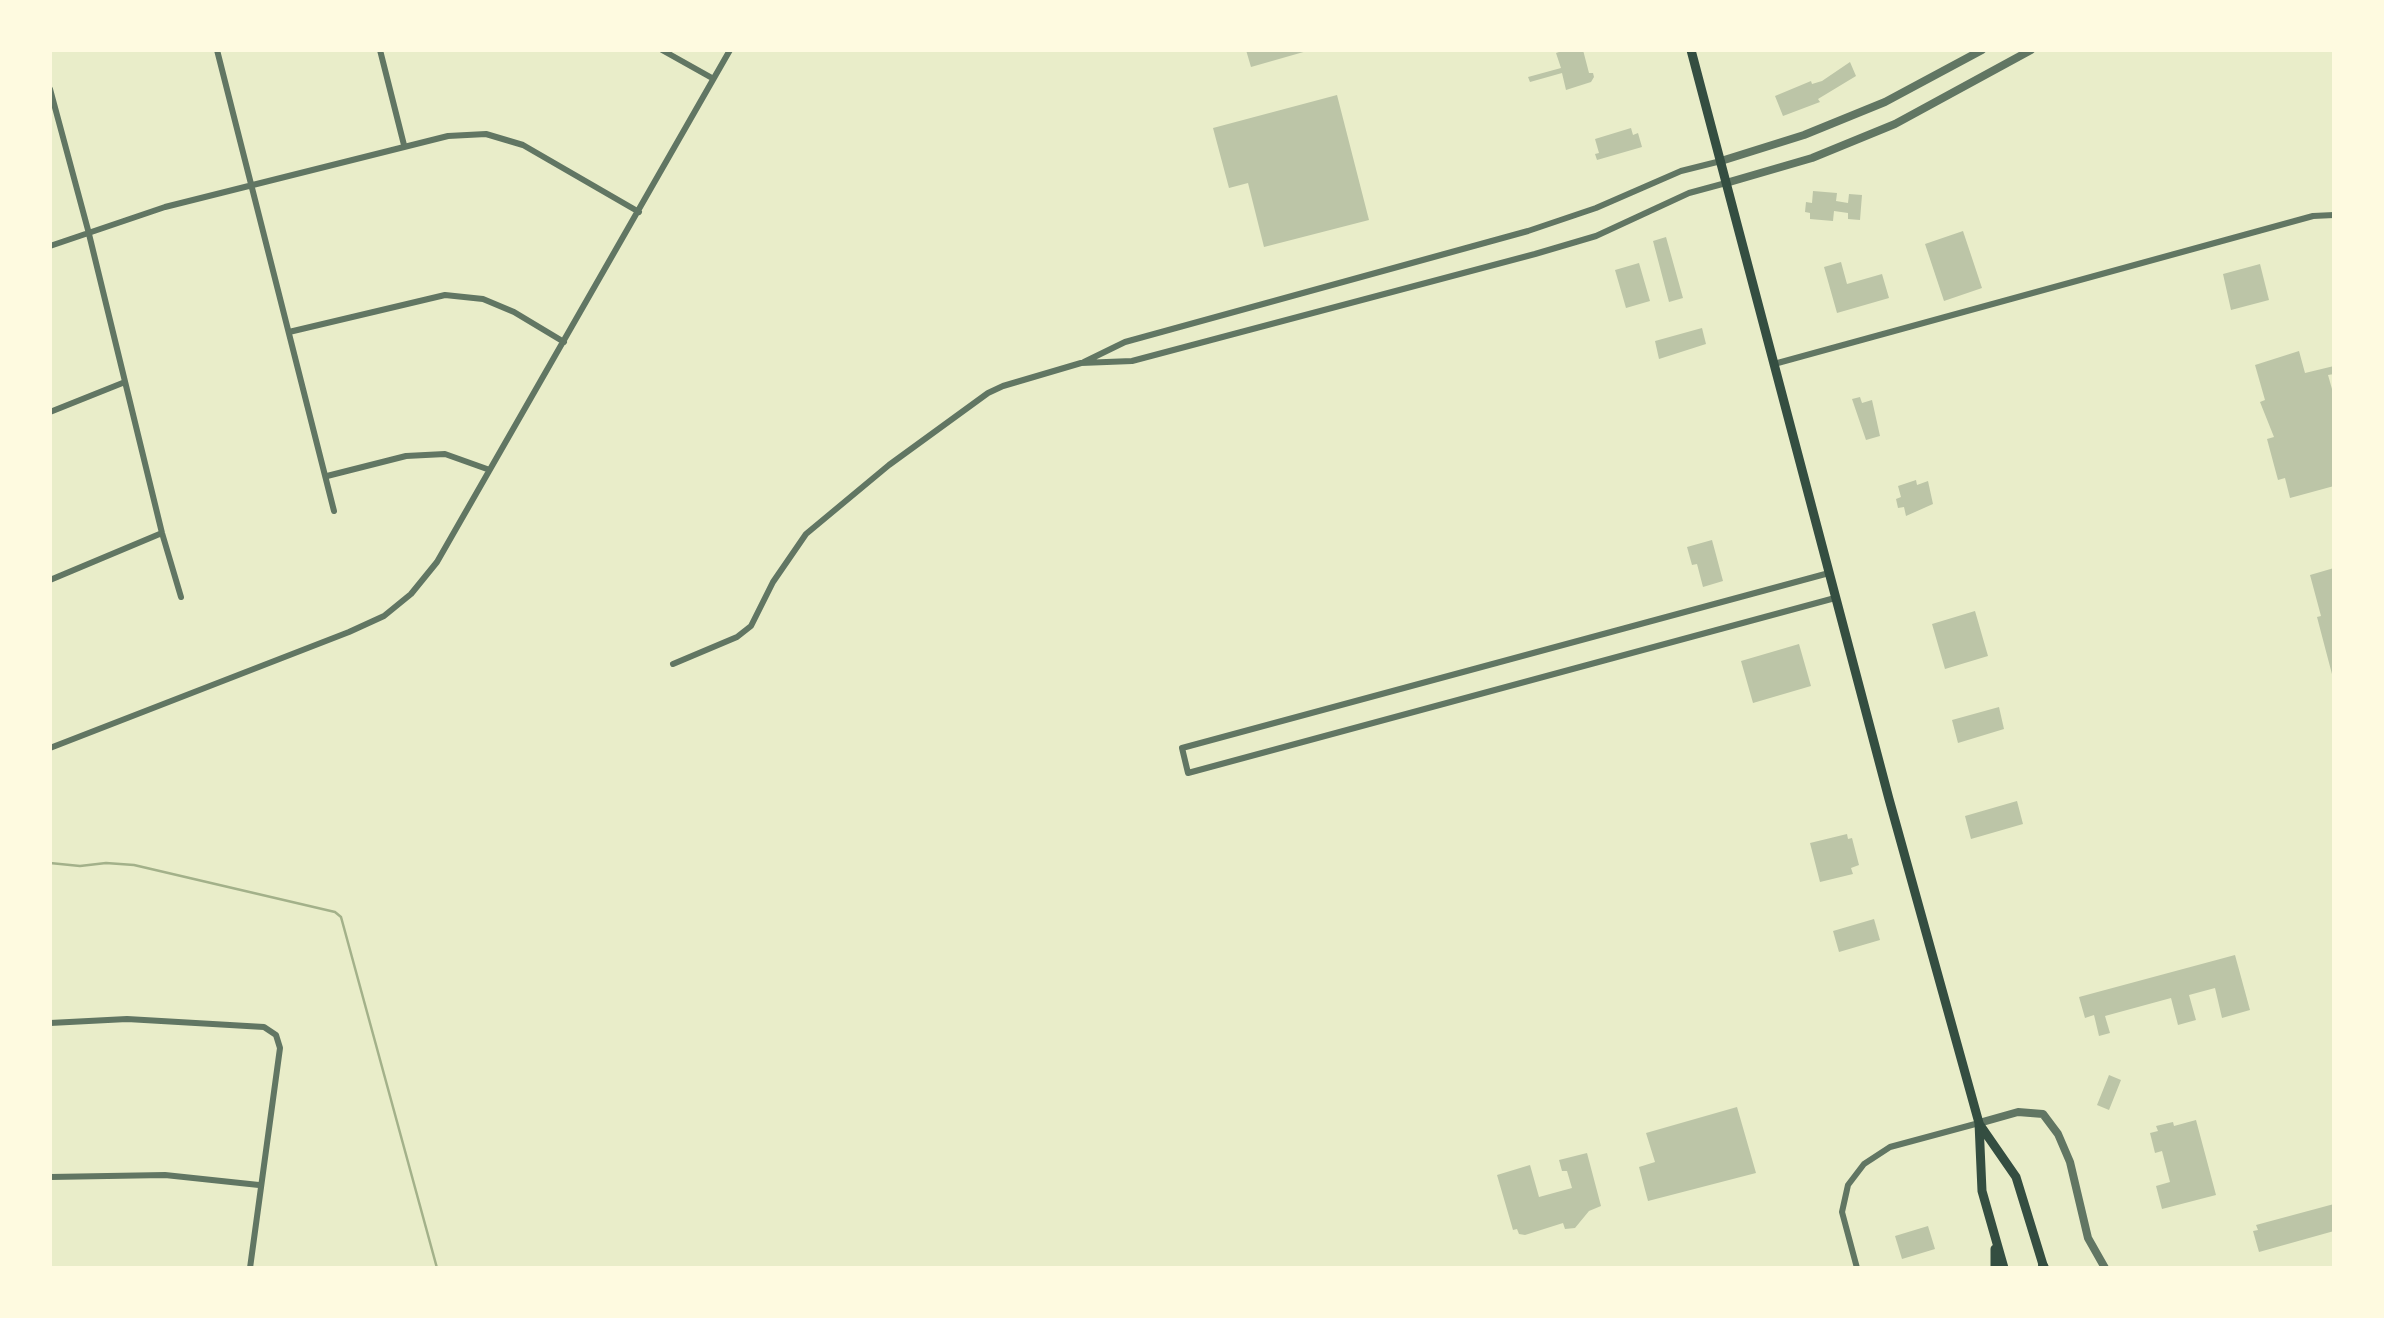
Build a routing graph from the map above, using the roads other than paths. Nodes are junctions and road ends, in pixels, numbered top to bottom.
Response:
1 (216, 50) edge
2 (380, 50) edge
3 (662, 50) edge
4 (730, 50) edge
5 (1691, 50) edge
6 (1982, 50) edge
7 (2032, 50) edge
8 (712, 78) junction
9 (50, 89) edge
10 (404, 146) junction
11 (1721, 161) junction
12 (1726, 183) junction
13 (250, 185) junction
14 (640, 212) junction
15 (2334, 215) edge
16 (88, 230) junction
17 (50, 246) edge
18 (289, 332) junction
19 (564, 342) junction
20 (1082, 363) junction
21 (1773, 364) junction
22 (125, 382) junction
23 (50, 412) edge
24 (488, 470) junction
25 (327, 476) junction
26 (334, 511) dead end
27 (162, 533) junction
28 (1829, 573) junction
29 (50, 580) edge
30 (182, 596) dead end
31 (1835, 598) junction
32 (673, 664) dead end
33 (50, 748) edge
34 (50, 1023) edge
35 (1979, 1123) junction
36 (50, 1177) edge
37 (259, 1185) junction
38 (1994, 1236) junction
39 (2044, 1267) edge
40 (250, 1268) edge
41 (1857, 1268) edge
42 (1995, 1268) edge
43 (2004, 1268) edge
44 (2105, 1268) edge

1 - 13 street
2 - 10 street
3 - 8 street
4 - 8 street
5 - 11 main road
6 - 11 street
7 - 12 street
8 - 14 street
9 - 16 street
10 - 13 street
10 - 14 street
11 - 12 main road
11 - 20 street
12 - 20 street
12 - 21 main road
13 - 16 street
13 - 18 street
14 - 19 street
15 - 21 street
16 - 17 street
16 - 22 street
18 - 19 street
18 - 25 street
19 - 24 street
20 - 32 street
21 - 28 main road
22 - 23 street
22 - 27 street
24 - 25 street
24 - 33 street
25 - 26 street
27 - 29 street
27 - 30 street
28 - 31 main road
28 - 31 street
31 - 35 main road
34 - 37 street
35 - 38 main road
35 - 39 main road
35 - 41 street
35 - 44 street
36 - 37 street
37 - 40 street
38 - 42 main road
38 - 43 main road

